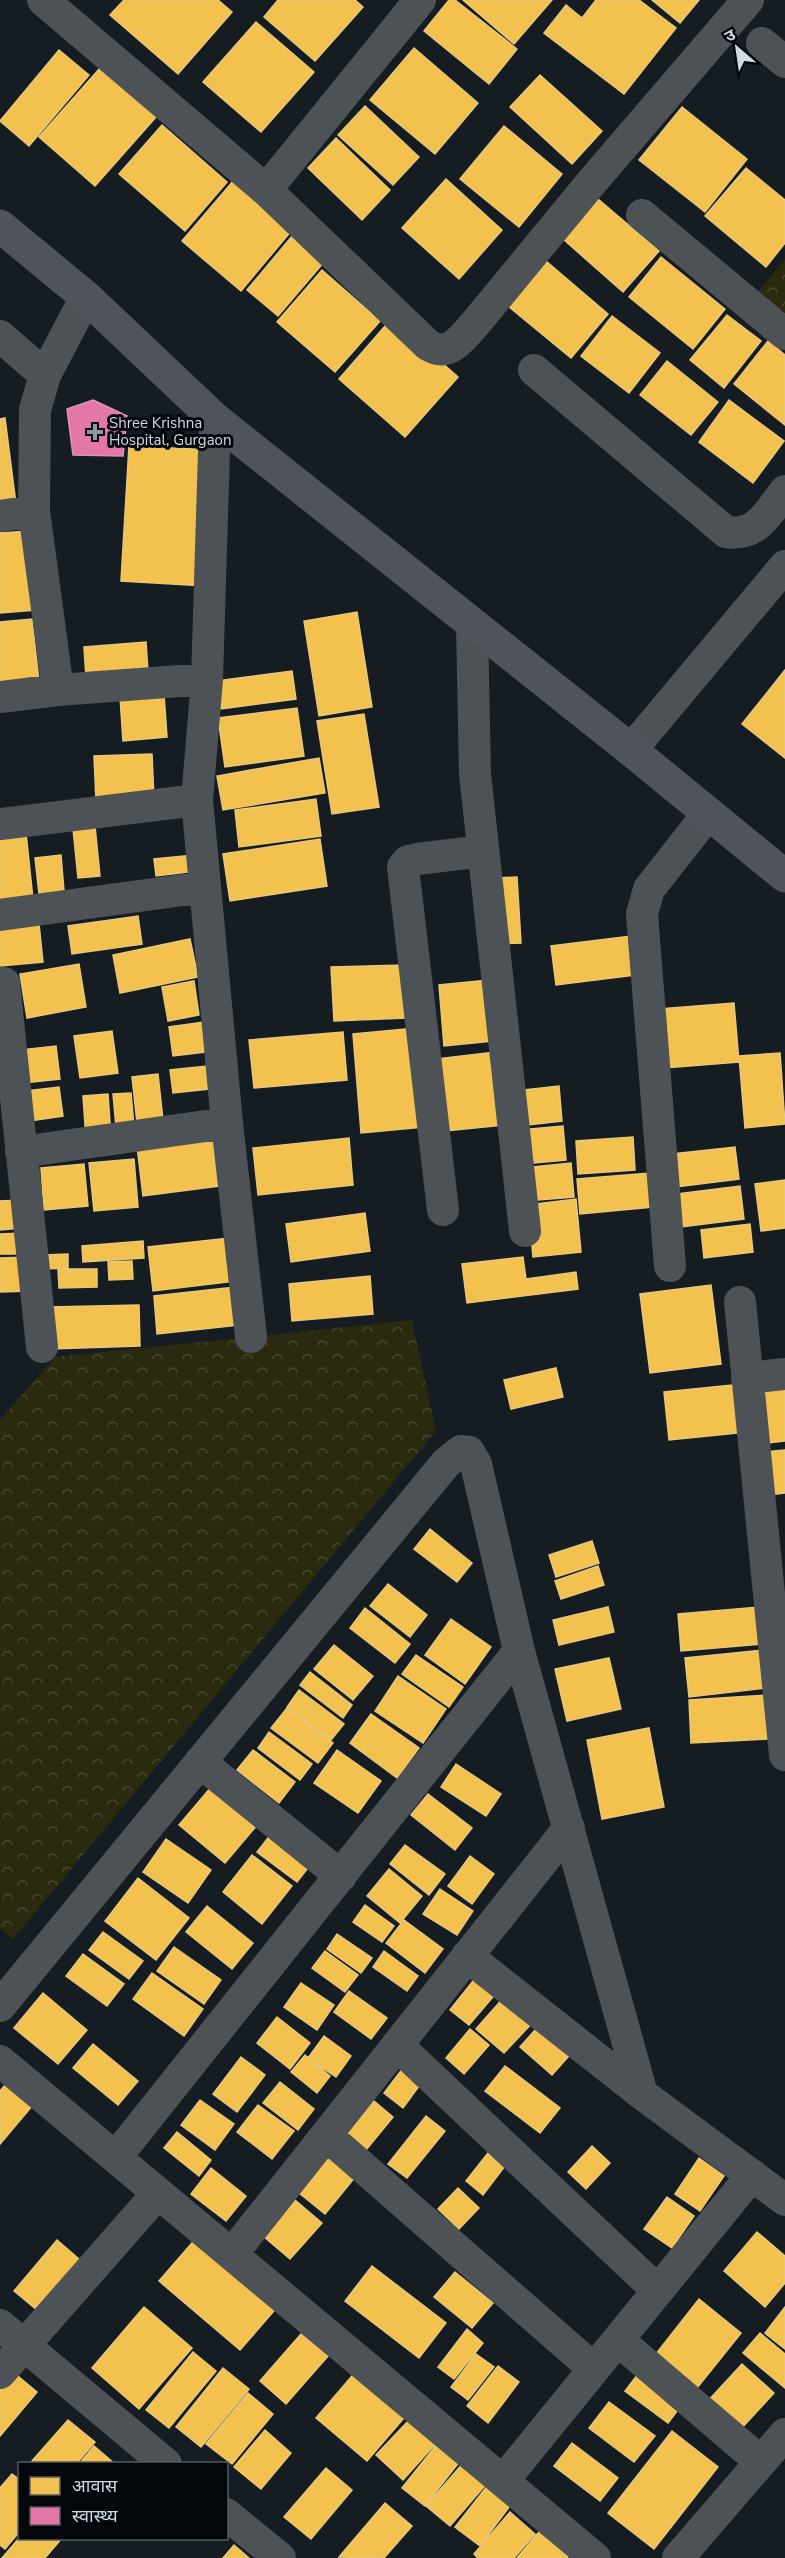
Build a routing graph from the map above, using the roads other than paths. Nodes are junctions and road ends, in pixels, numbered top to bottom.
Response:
1 (420, 0) edge
2 (63, 6) edge
3 (732, 6) edge
4 (266, 190) junction
5 (642, 215) dead end
6 (0, 226) edge
7 (86, 297) junction
8 (785, 334) edge
9 (0, 336) edge
10 (534, 370) dead end
11 (45, 375) junction
12 (215, 419) junction
13 (785, 491) edge
14 (34, 511) junction
15 (0, 516) edge
16 (780, 583) edge
17 (472, 625) junction
18 (207, 679) junction
19 (58, 690) junction
20 (0, 697) edge
21 (631, 750) junction
22 (197, 800) junction
23 (708, 814) junction
24 (0, 824) edge
25 (483, 851) junction
26 (785, 876) edge
27 (205, 888) junction
28 (0, 915) edge
29 (4, 983) dead end
30 (227, 1123) junction
31 (21, 1152) junction
32 (443, 1210) dead end
33 (525, 1231) dead end
34 (670, 1266) dead end
35 (740, 1302) dead end
36 (251, 1337) dead end
37 (42, 1347) dead end
38 (785, 1374) edge
39 (747, 1378) junction
40 (519, 1651) junction
41 (785, 1755) edge
42 (200, 1762) junction
43 (568, 1828) junction
44 (341, 1876) junction
45 (467, 1956) junction
46 (0, 2006) edge
47 (397, 2045) junction
48 (0, 2061) edge
49 (642, 2094) junction
50 (326, 2135) junction
51 (116, 2157) junction
52 (752, 2175) junction
53 (158, 2193) junction
54 (785, 2200) edge
55 (232, 2254) junction
56 (658, 2291) junction
57 (0, 2325) edge
58 (618, 2340) junction
59 (24, 2345) junction
60 (594, 2369) junction
61 (0, 2373) edge
62 (785, 2434) edge
63 (165, 2462) edge
64 (761, 2462) junction
65 (503, 2481) junction
66 (228, 2516) edge
67 (280, 2558) edge
68 (595, 2558) edge
69 (678, 2558) edge

1 - 4 street
2 - 4 street
3 - 4 street
5 - 8 street
6 - 7 street
7 - 11 street
7 - 12 street
9 - 11 street
10 - 13 street
11 - 14 street
12 - 17 street
12 - 18 street
14 - 15 street
14 - 19 street
16 - 21 street
17 - 21 street
17 - 25 street
18 - 19 street
18 - 22 street
19 - 20 street
21 - 23 street
22 - 24 street
22 - 27 street
23 - 26 street
23 - 34 street
25 - 32 street
25 - 33 street
27 - 28 street
27 - 30 street
29 - 31 street
30 - 31 street
30 - 36 street
31 - 37 street
35 - 39 street
38 - 39 street
39 - 41 street
40 - 42 street
40 - 43 street
40 - 44 street
42 - 44 street
42 - 46 street
43 - 45 street
43 - 49 street
44 - 51 street
45 - 47 street
45 - 49 street
47 - 50 street
47 - 56 street
48 - 51 street
49 - 52 street
50 - 55 street
50 - 60 street
51 - 53 street
52 - 54 street
52 - 56 street
53 - 55 street
53 - 59 street
55 - 65 street
56 - 58 street
57 - 59 street
58 - 60 street
58 - 64 street
59 - 61 street
59 - 63 street
60 - 65 street
62 - 64 street
64 - 69 street
65 - 68 street
66 - 67 street

